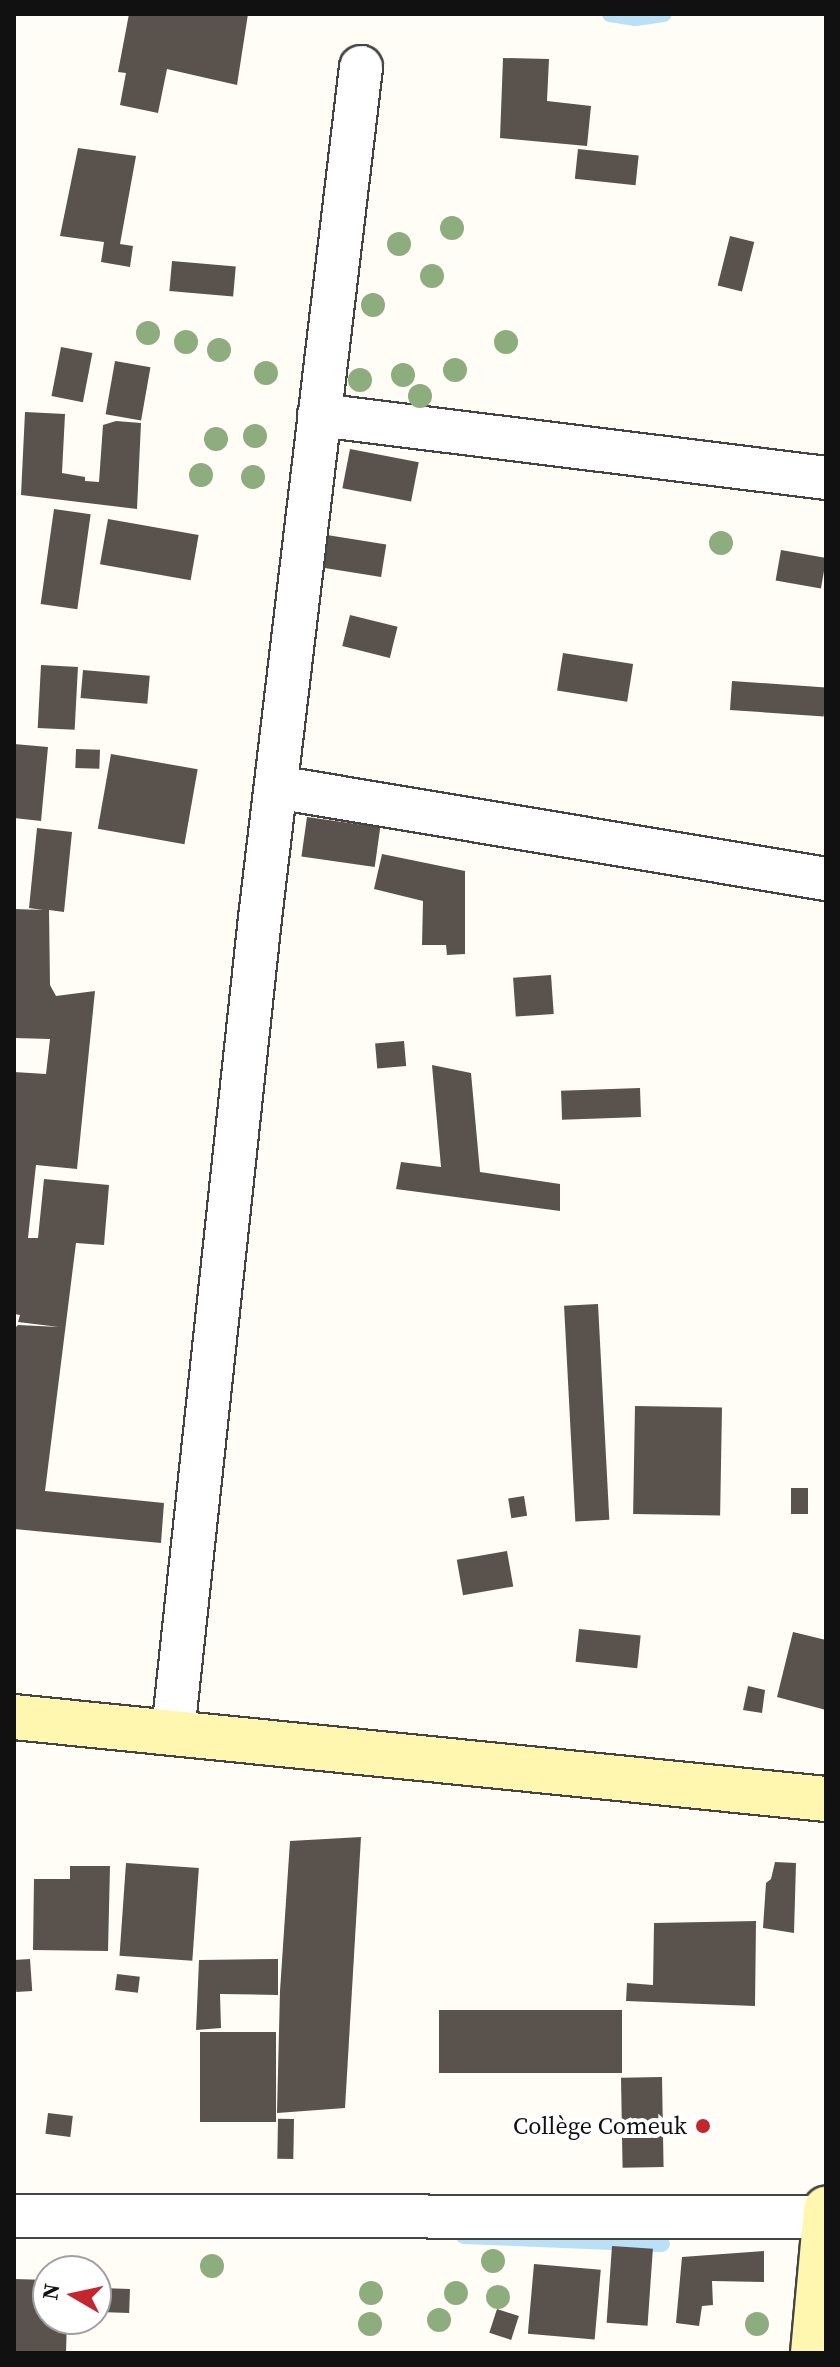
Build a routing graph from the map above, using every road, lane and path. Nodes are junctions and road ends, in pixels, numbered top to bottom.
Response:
1 (361, 67) dead end
2 (319, 415) junction
3 (826, 478) edge
4 (276, 787) junction
5 (826, 879) edge
6 (14, 1717) edge
7 (173, 1732) junction
8 (826, 1799) edge
9 (826, 2209) edge
10 (14, 2216) edge
11 (826, 2217) edge
12 (813, 2353) edge

1 - 2 street
2 - 3 street
2 - 4 street
4 - 5 street
4 - 7 street
6 - 7 main road
7 - 8 main road
9 - 11 main road
10 - 11 street
11 - 12 main road

